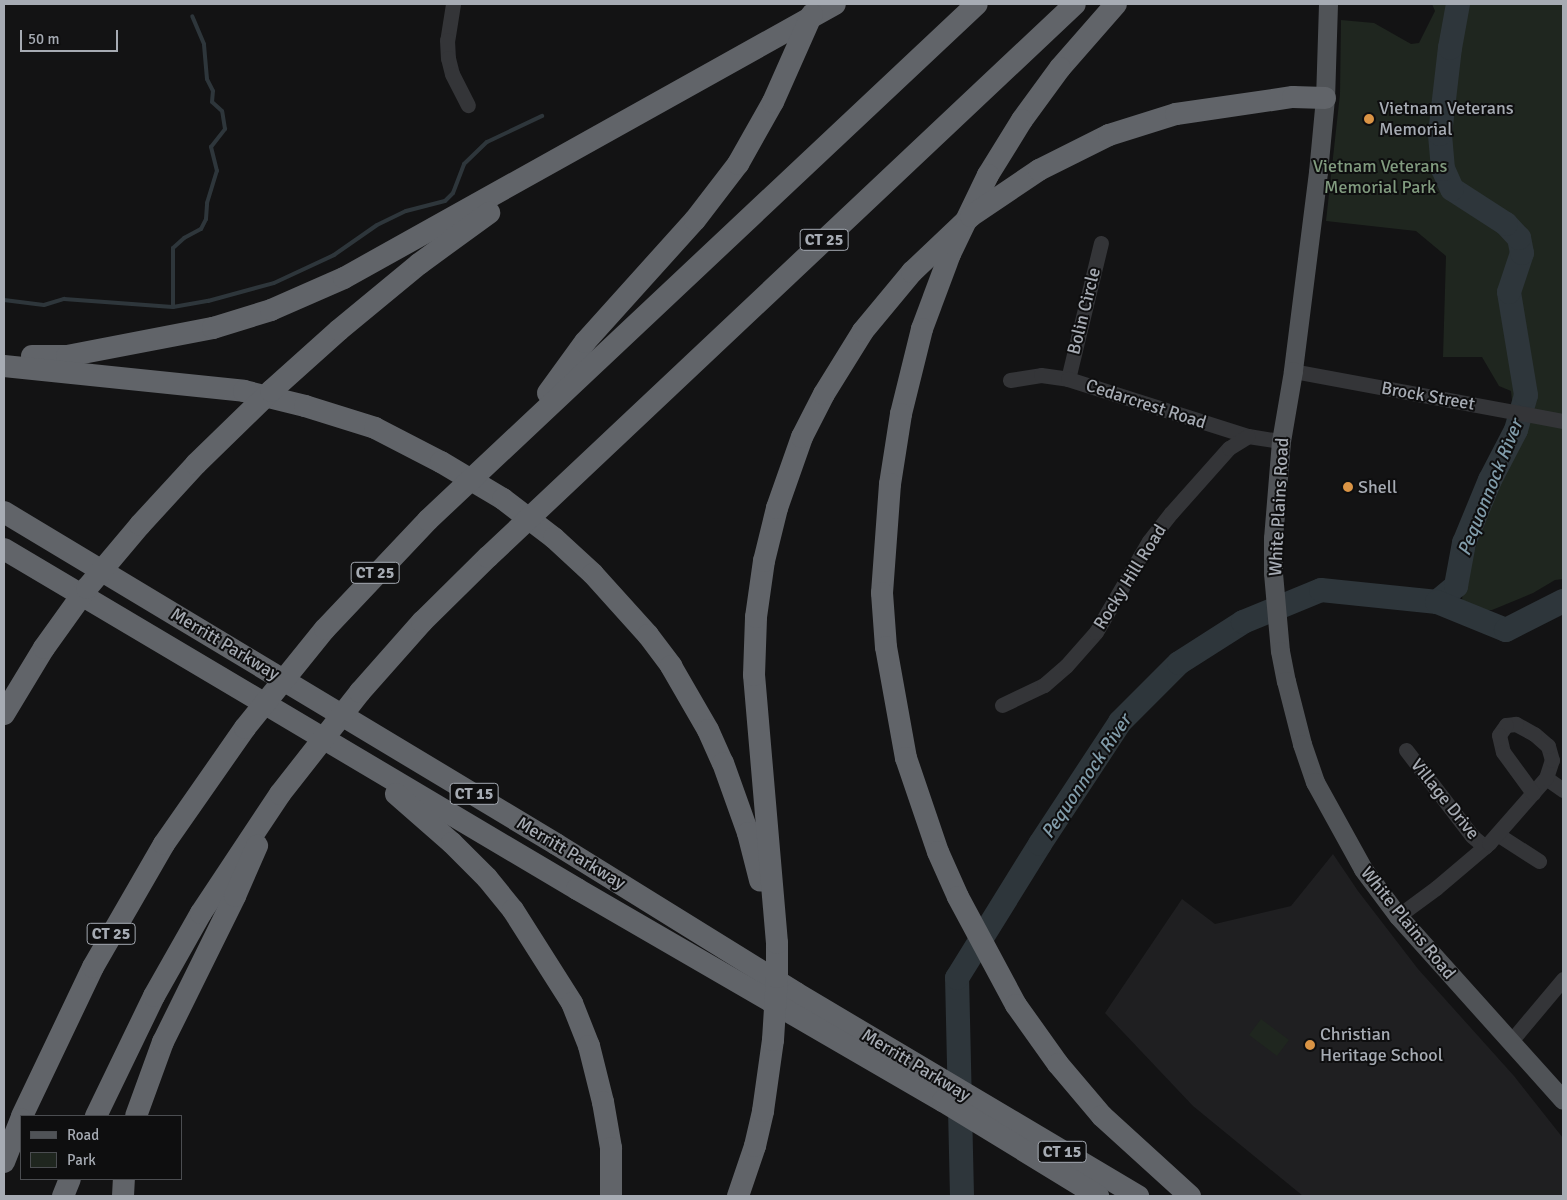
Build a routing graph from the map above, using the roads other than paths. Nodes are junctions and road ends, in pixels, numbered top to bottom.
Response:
1 (453, 4) edge
2 (817, 4) edge
3 (835, 4) edge
4 (977, 4) edge
5 (1075, 4) edge
6 (1116, 4) edge
7 (1328, 4) edge
8 (1326, 98) junction
9 (468, 105) dead end
10 (649, 108) junction
11 (1101, 242) dead end
12 (4, 356) edge
13 (4, 366) edge
14 (1293, 372) junction
15 (1068, 379) junction
16 (1010, 380) dead end
17 (1563, 421) edge
18 (1248, 436) junction
19 (514, 438) junction
20 (1281, 441) junction
21 (4, 512) edge
22 (4, 549) edge
23 (1002, 705) dead end
24 (4, 714) edge
25 (1406, 750) dead end
26 (352, 756) junction
27 (1546, 778) junction
28 (1563, 790) edge
29 (1533, 793) junction
30 (280, 794) junction
31 (1497, 834) junction
32 (1484, 847) junction
33 (1539, 861) dead end
34 (1398, 916) junction
35 (773, 940) junction
36 (1563, 979) edge
37 (1510, 1041) junction
38 (942, 1091) junction
39 (1563, 1100) edge
40 (23, 1115) edge
41 (96, 1115) edge
42 (136, 1115) edge
43 (987, 1117) junction
44 (20, 1122) edge
45 (4, 1162) edge
46 (70, 1180) edge
47 (124, 1180) edge
48 (64, 1196) edge
49 (123, 1196) edge
50 (612, 1196) edge
51 (738, 1196) edge
52 (1098, 1196) edge
53 (1138, 1196) edge
54 (1190, 1196) edge

1 - 9 street
2 - 19 highway
3 - 10 highway
4 - 19 highway, CT 25
5 - 30 highway, CT 25
6 - 54 highway
7 - 8 main road, White Plains Road
8 - 14 main road, White Plains Road
8 - 35 highway
10 - 12 highway
10 - 24 highway
11 - 15 street, Bolin Circle
13 - 35 highway
14 - 17 street, Brock Street
14 - 20 main road, White Plains Road
15 - 16 street, Cedarcrest Road
15 - 18 street, Cedarcrest Road
18 - 20 street, Cedarcrest Road
18 - 23 street, Rocky Hill Road
19 - 40 highway, CT 25
20 - 34 main road, White Plains Road
21 - 38 highway, Merritt Parkway / CT 15
22 - 26 highway, Merritt Parkway / CT 15
25 - 32 street, Village Drive
26 - 38 highway, Merritt Parkway / CT 15
26 - 50 highway
27 - 28 street
27 - 29 street, Village Drive
27 - 29 street
29 - 31 street, Village Drive
30 - 41 highway, CT 25
30 - 42 highway
31 - 32 street, Village Drive
31 - 33 street, Village Drive
32 - 34 street, Village Drive
34 - 37 main road, White Plains Road
35 - 51 highway
36 - 37 street
37 - 39 main road, White Plains Road
38 - 43 highway, Merritt Parkway / CT 15
43 - 52 highway, Merritt Parkway / CT 15
43 - 53 highway, Merritt Parkway / CT 15
44 - 45 highway, CT 25
46 - 48 highway
47 - 49 highway

